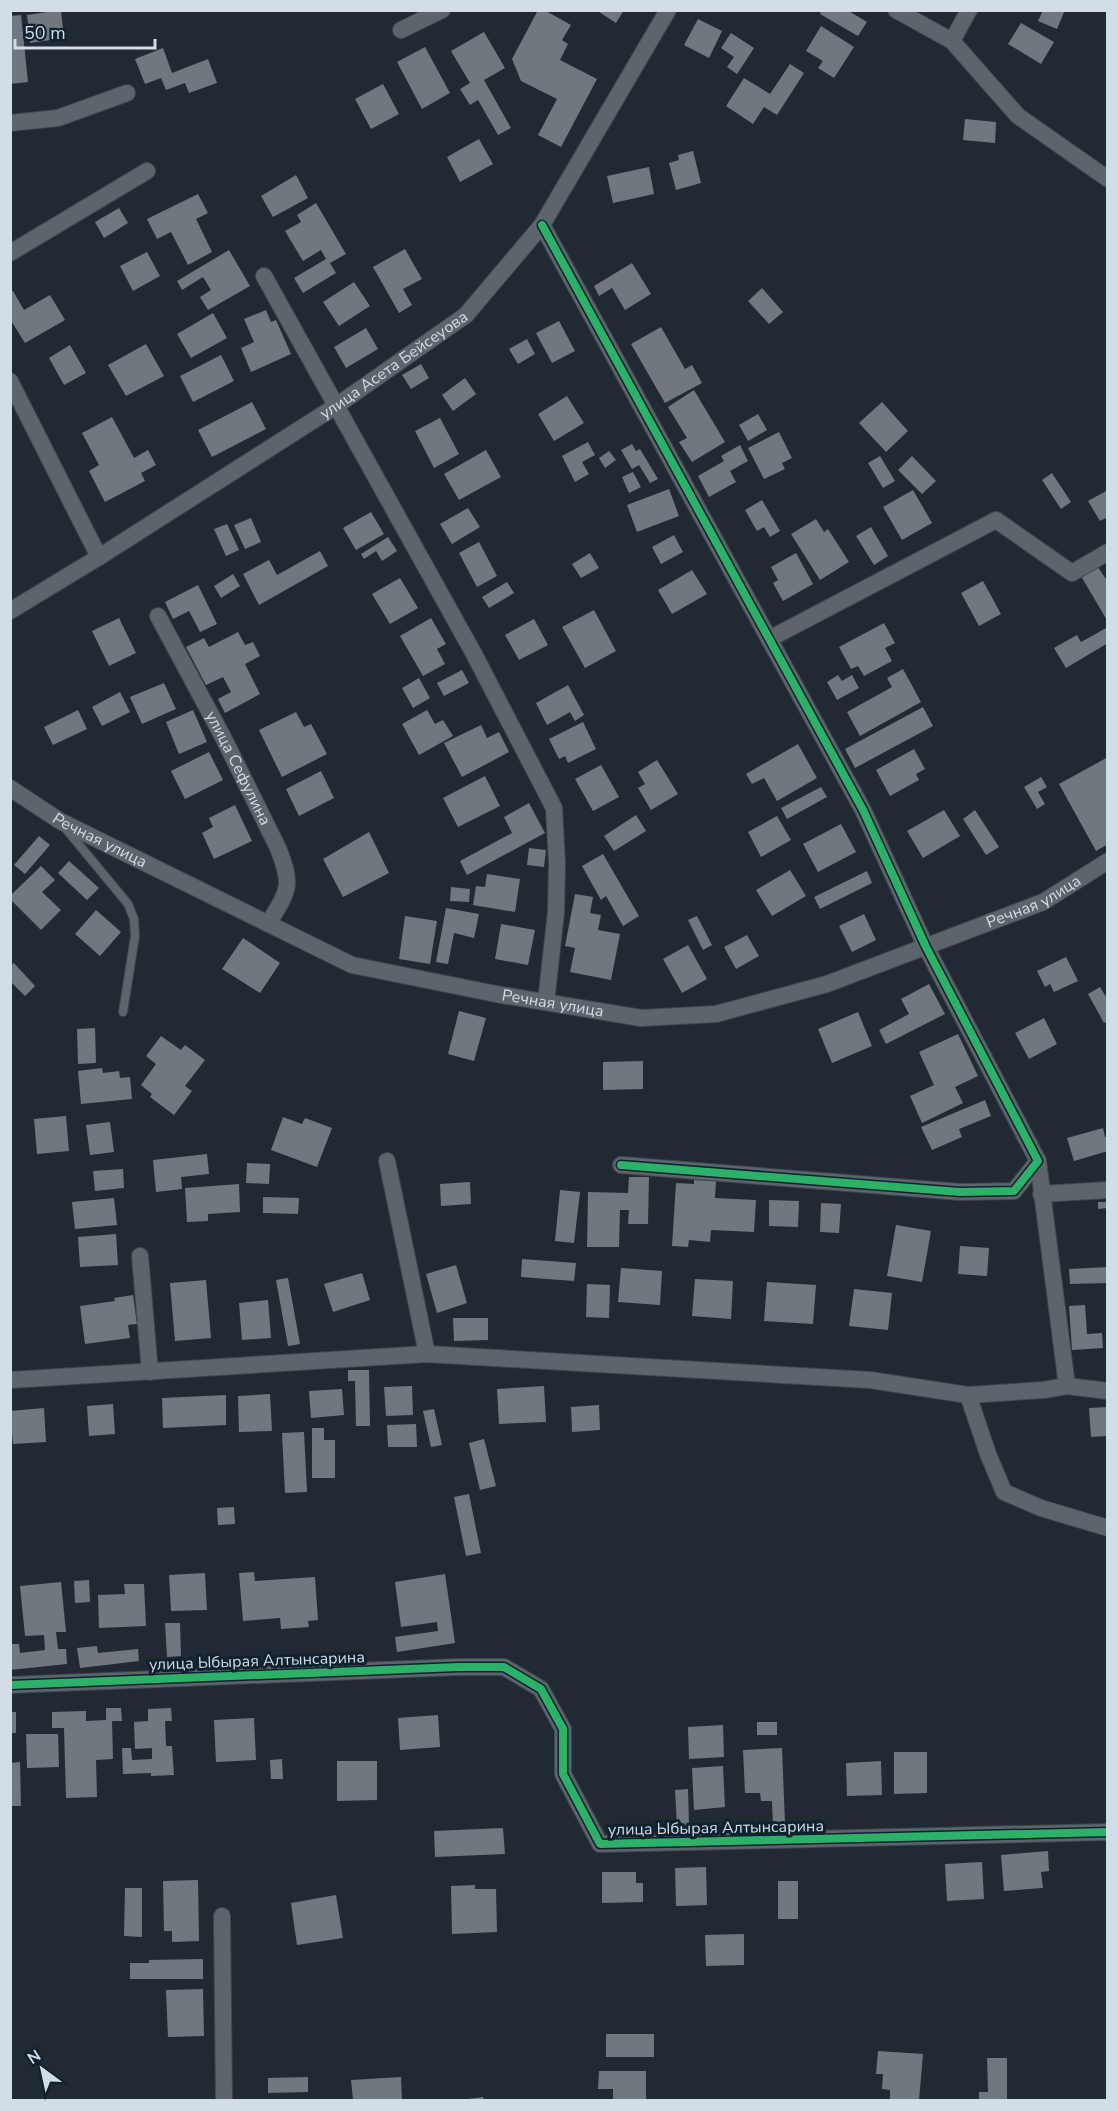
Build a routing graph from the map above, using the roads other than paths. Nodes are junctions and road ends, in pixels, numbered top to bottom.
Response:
1 (442, 10) edge
2 (668, 10) edge
3 (896, 10) edge
4 (969, 10) edge
5 (401, 30) dead end
6 (951, 41) junction
7 (128, 93) dead end
8 (10, 123) edge
9 (147, 171) dead end
10 (1107, 178) edge
11 (542, 225) junction
12 (10, 253) edge
13 (264, 276) dead end
14 (10, 381) edge
15 (336, 406) junction
16 (1107, 552) edge
17 (99, 557) junction
18 (10, 611) edge
19 (158, 616) dead end
20 (770, 639) junction
21 (10, 788) edge
22 (60, 822) junction
23 (1107, 861) edge
24 (268, 924) junction
25 (926, 947) junction
26 (546, 1002) junction
27 (123, 1012) dead end
28 (387, 1161) dead end
29 (1038, 1161) junction
30 (621, 1165) dead end
31 (1107, 1190) edge
32 (1041, 1194) junction
33 (140, 1256) dead end
34 (426, 1354) junction
35 (150, 1372) junction
36 (10, 1380) edge
37 (1067, 1386) junction
38 (1107, 1391) edge
39 (968, 1395) junction
40 (1107, 1527) edge
41 (10, 1685) edge
42 (1107, 1832) edge
43 (222, 1916) dead end
44 (224, 2100) edge

1 - 5 street
2 - 11 street, улица Асета Бейсеуова
3 - 6 street
4 - 6 street
6 - 10 street
7 - 8 street
9 - 12 street
11 - 15 street, улица Асета Бейсеуова
11 - 20 street
13 - 15 street
14 - 17 street
15 - 17 street, улица Асета Бейсеуова
15 - 26 street
16 - 20 street
17 - 18 street, улица Асета Бейсеуова
19 - 24 street, улица Сефулина
20 - 25 street
21 - 22 street, Речная улица
22 - 24 street, Речная улица
22 - 27 lane
23 - 25 street, Речная улица
24 - 26 street, Речная улица
25 - 26 street, Речная улица
25 - 29 street
28 - 34 street
29 - 30 street
29 - 32 street
31 - 32 street
32 - 37 street
33 - 35 street
34 - 35 street
34 - 39 street
35 - 36 street
37 - 38 street
37 - 39 street
39 - 40 street
41 - 42 street, улица Ыбырая Алтынсарина
43 - 44 street

